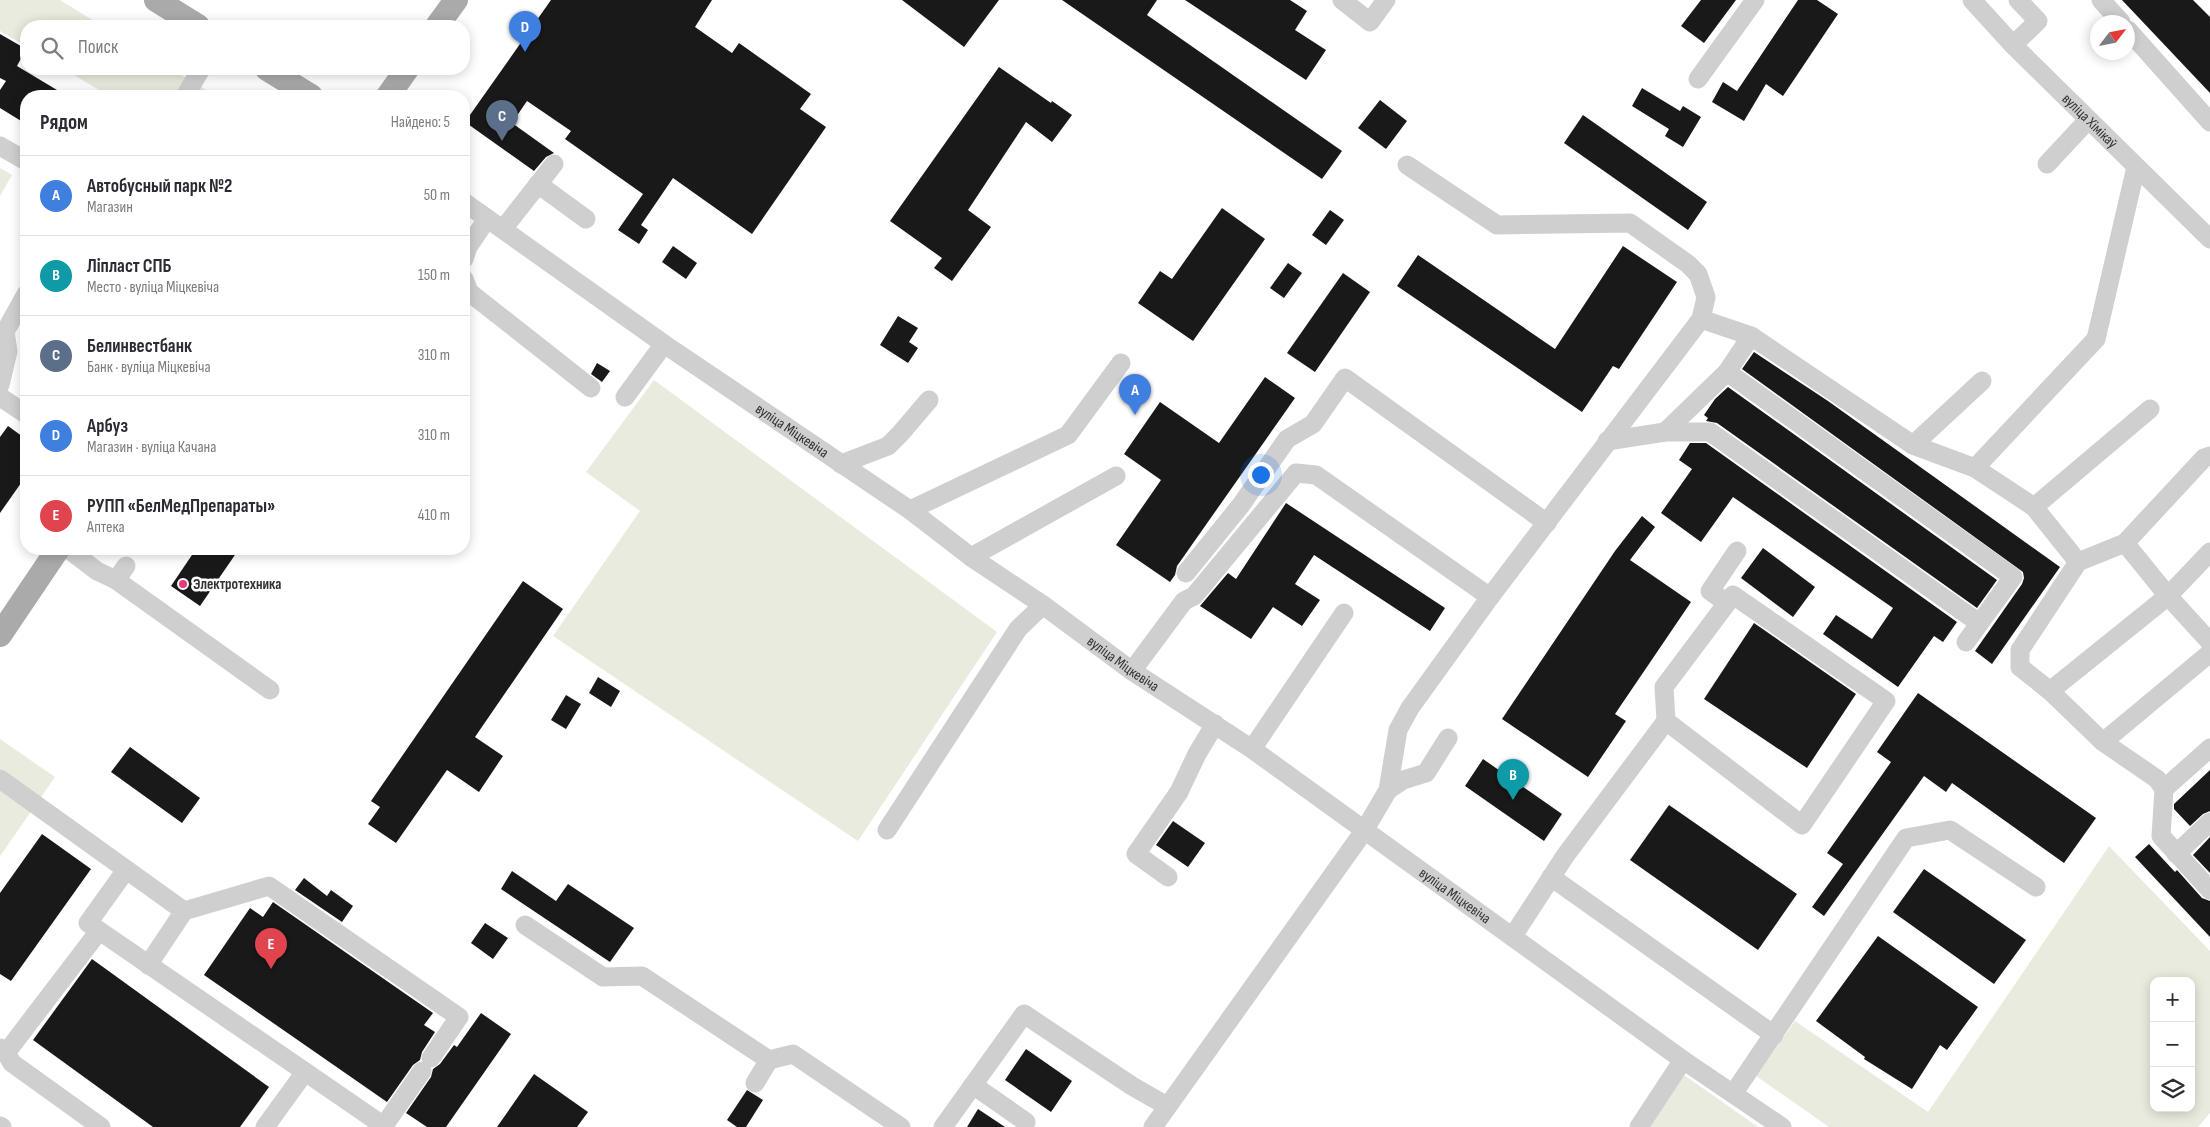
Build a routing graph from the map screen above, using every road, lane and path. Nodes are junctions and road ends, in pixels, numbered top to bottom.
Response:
1 (156, 0) edge
2 (456, 0) edge
3 (1342, 0) edge
4 (1386, 0) edge
5 (1755, 0) edge
6 (1972, 0) edge
7 (2018, 0) edge
8 (2101, 0) edge
9 (2115, 15) edge
10 (188, 20) edge
11 (441, 20) edge
12 (2135, 38) edge
13 (2013, 45) junction
14 (197, 75) edge
15 (277, 75) edge
16 (403, 75) edge
17 (1698, 79) dead end
18 (189, 90) edge
19 (301, 90) edge
20 (392, 90) edge
21 (2088, 120) junction
22 (2210, 122) edge
23 (0, 146) edge
24 (20, 158) edge
25 (554, 164) dead end
26 (2048, 164) dead end
27 (1407, 165) dead end
28 (2136, 167) junction
29 (538, 184) junction
30 (470, 206) edge
31 (586, 219) dead end
32 (495, 224) junction
33 (2210, 239) edge
34 (470, 245) edge
35 (470, 293) edge
36 (20, 305) edge
37 (1701, 319) junction
38 (1752, 336) junction
39 (664, 344) junction
40 (1121, 363) dead end
41 (1727, 372) junction
42 (1982, 381) dead end
43 (0, 385) edge
44 (591, 388) dead end
45 (0, 397) edge
46 (625, 397) dead end
47 (928, 400) dead end
48 (2150, 409) dead end
49 (20, 410) edge
50 (1665, 432) junction
51 (1607, 440) junction
52 (1913, 445) junction
53 (2210, 456) edge
54 (841, 464) junction
55 (1975, 468) junction
56 (1116, 476) dead end
57 (2034, 507) junction
58 (910, 510) junction
59 (1547, 523) junction
60 (2125, 543) junction
61 (1737, 551) dead end
62 (2210, 552) edge
63 (54, 555) edge
64 (76, 555) edge
65 (971, 557) junction
66 (2078, 562) junction
67 (1186, 573) dead end
68 (1490, 596) junction
69 (2168, 596) junction
70 (1727, 603) junction
71 (1043, 605) junction
72 (1344, 613) dead end
73 (1980, 623) junction
74 (0, 635) edge
75 (1966, 642) dead end
76 (2210, 642) edge
77 (2210, 653) edge
78 (1132, 671) junction
79 (270, 690) dead end
80 (2050, 691) junction
81 (1666, 721) junction
82 (1214, 724) junction
83 (1448, 738) dead end
84 (2103, 742) junction
85 (2210, 748) edge
86 (1252, 749) junction
87 (1, 783) edge
88 (2164, 789) junction
89 (1388, 790) junction
90 (2210, 822) edge
91 (887, 830) dead end
92 (1364, 832) junction
93 (2176, 854) junction
94 (126, 870) junction
95 (1168, 877) dead end
96 (1550, 877) junction
97 (2036, 887) dead end
98 (2210, 890) edge
99 (184, 911) junction
100 (525, 925) dead end
101 (99, 931) junction
102 (1513, 936) junction
103 (148, 965) junction
104 (1774, 1034) junction
105 (3, 1050) edge
106 (769, 1060) junction
107 (1683, 1060) junction
108 (305, 1072) junction
109 (755, 1083) dead end
110 (973, 1085) junction
111 (1733, 1094) junction
112 (1166, 1106) junction
113 (1026, 1122) dead end
114 (101, 1127) edge
115 (265, 1127) edge
116 (384, 1127) edge
117 (901, 1127) edge
118 (943, 1127) edge
119 (1153, 1127) edge
120 (1639, 1127) edge
121 (1782, 1127) edge

1 - 10 main road
2 - 11 main road
3 - 4 street
5 - 17 street
6 - 13 street, вуліца Хімікаў
7 - 13 street
8 - 9 street
12 - 22 street
13 - 21 street, вуліца Хімікаў
14 - 18 street
15 - 19 main road
16 - 20 main road
21 - 26 street
21 - 28 street, вуліца Хімікаў
23 - 24 street
25 - 29 street
27 - 37 street
28 - 33 street, вуліца Хімікаў
28 - 55 street
29 - 31 street
29 - 32 street
30 - 32 street, вуліца Міцкевіча
32 - 34 street
32 - 39 street, вуліца Міцкевіча
35 - 44 street
36 - 43 street
37 - 38 street
37 - 51 street
38 - 41 street
38 - 52 street
39 - 46 street
39 - 54 street, вуліца Міцкевіча
40 - 58 street
41 - 50 street
41 - 73 street
42 - 52 street
45 - 49 street
47 - 54 street
48 - 57 street
50 - 51 street
50 - 73 street
51 - 59 street
52 - 55 street
53 - 60 street
54 - 58 street, вуліца Міцкевіча
55 - 57 street
56 - 65 street
57 - 66 street
58 - 65 street, вуліца Міцкевіча
59 - 67 street
59 - 68 street
60 - 66 street
60 - 69 street
61 - 70 street
62 - 69 street
63 - 74 main road
64 - 79 street
65 - 71 street, вуліца Міцкевіча
66 - 80 street
68 - 78 street
68 - 89 street
69 - 76 street
69 - 80 street
70 - 81 street
70 - 81 street
71 - 78 street, вуліца Міцкевіча
71 - 91 street
72 - 86 street
73 - 75 street
77 - 84 street
78 - 82 street, вуліца Міцкевіча
80 - 84 street
81 - 96 street
82 - 86 street, вуліца Міцкевіча
82 - 95 street
83 - 89 street
84 - 88 street
85 - 88 street
86 - 92 street, вуліца Міцкевіча
87 - 94 street
88 - 93 street
89 - 92 street
90 - 93 street
92 - 102 street, вуліца Міцкевіча
92 - 112 street
93 - 98 street
94 - 99 street
94 - 101 street
96 - 102 street
96 - 104 street
97 - 104 street
99 - 103 street
99 - 116 street
100 - 106 street
101 - 103 street
101 - 105 street
102 - 107 street, вуліца Міцкевіча
103 - 108 street
104 - 111 street
105 - 114 street
106 - 109 street
106 - 117 street
107 - 111 street, вуліца Міцкевіча
107 - 120 street
108 - 115 street
108 - 116 street
110 - 112 street
110 - 113 street
110 - 118 street
111 - 121 street, вуліца Міцкевіча
112 - 119 street

